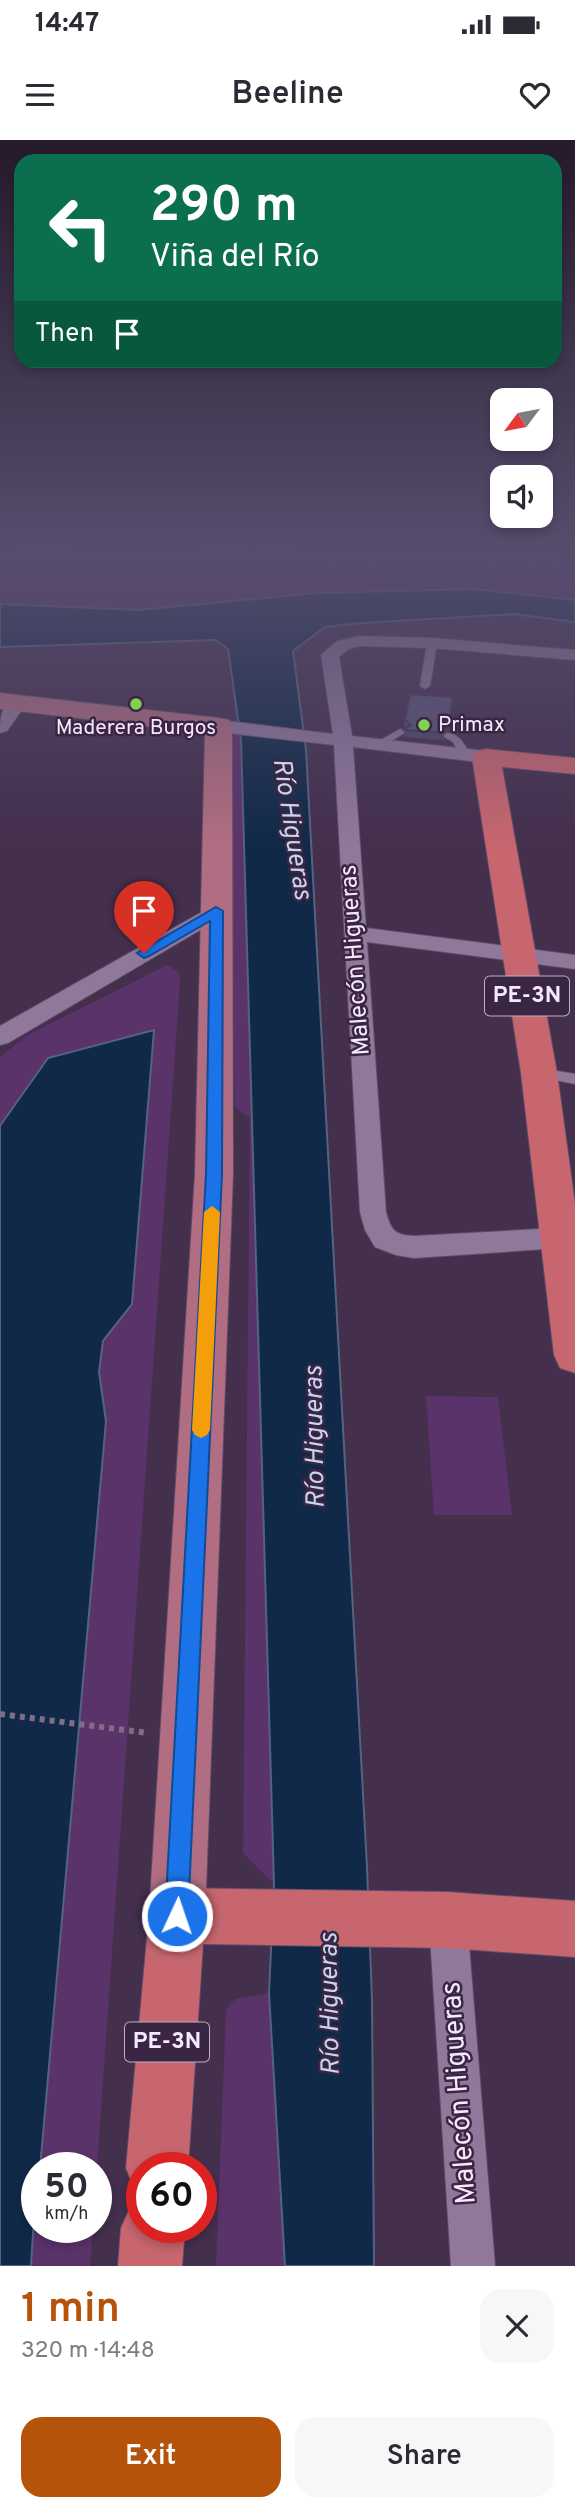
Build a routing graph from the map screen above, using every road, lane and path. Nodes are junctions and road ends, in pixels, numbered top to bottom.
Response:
1 (345, 645) edge
2 (432, 645) edge
3 (461, 645) edge
4 (575, 654) edge
5 (425, 686) dead end
6 (8, 702) edge
7 (0, 727) edge
8 (228, 727) junction
9 (403, 731) edge
10 (447, 735) edge
11 (339, 740) junction
12 (377, 745) junction
13 (475, 755) junction
14 (575, 766) edge
15 (216, 911) junction
16 (354, 933) junction
17 (520, 954) junction
18 (575, 962) edge
19 (0, 1037) edge
20 (539, 1073) junction
21 (575, 1079) edge
22 (567, 1237) edge
23 (575, 1355) edge
24 (0, 1714) edge
25 (185, 1738) junction
26 (177, 1916) junction
27 (428, 1920) junction
28 (575, 1929) edge
29 (158, 2152) edge
30 (152, 2243) edge
31 (150, 2266) edge
32 (473, 2266) edge

1 - 11 street, Malecón Higueras
2 - 5 lane
3 - 4 street
6 - 7 street
6 - 8 main road
8 - 11 street
8 - 15 main road
9 - 12 lane
10 - 13 lane
11 - 12 street
11 - 16 street, Malecón Higueras
12 - 13 street
13 - 14 highway
13 - 17 highway, PE-3N
15 - 19 street
15 - 25 main road
16 - 17 street
16 - 22 street, Malecón Higueras
17 - 18 street
17 - 20 highway, PE-3N
20 - 21 lane
20 - 22 highway, PE-3N
22 - 23 highway, PE-3N
24 - 25 path
25 - 26 main road
26 - 27 highway
26 - 29 highway, PE-3N
27 - 28 highway
27 - 32 street, Malecón Higueras
30 - 31 highway

